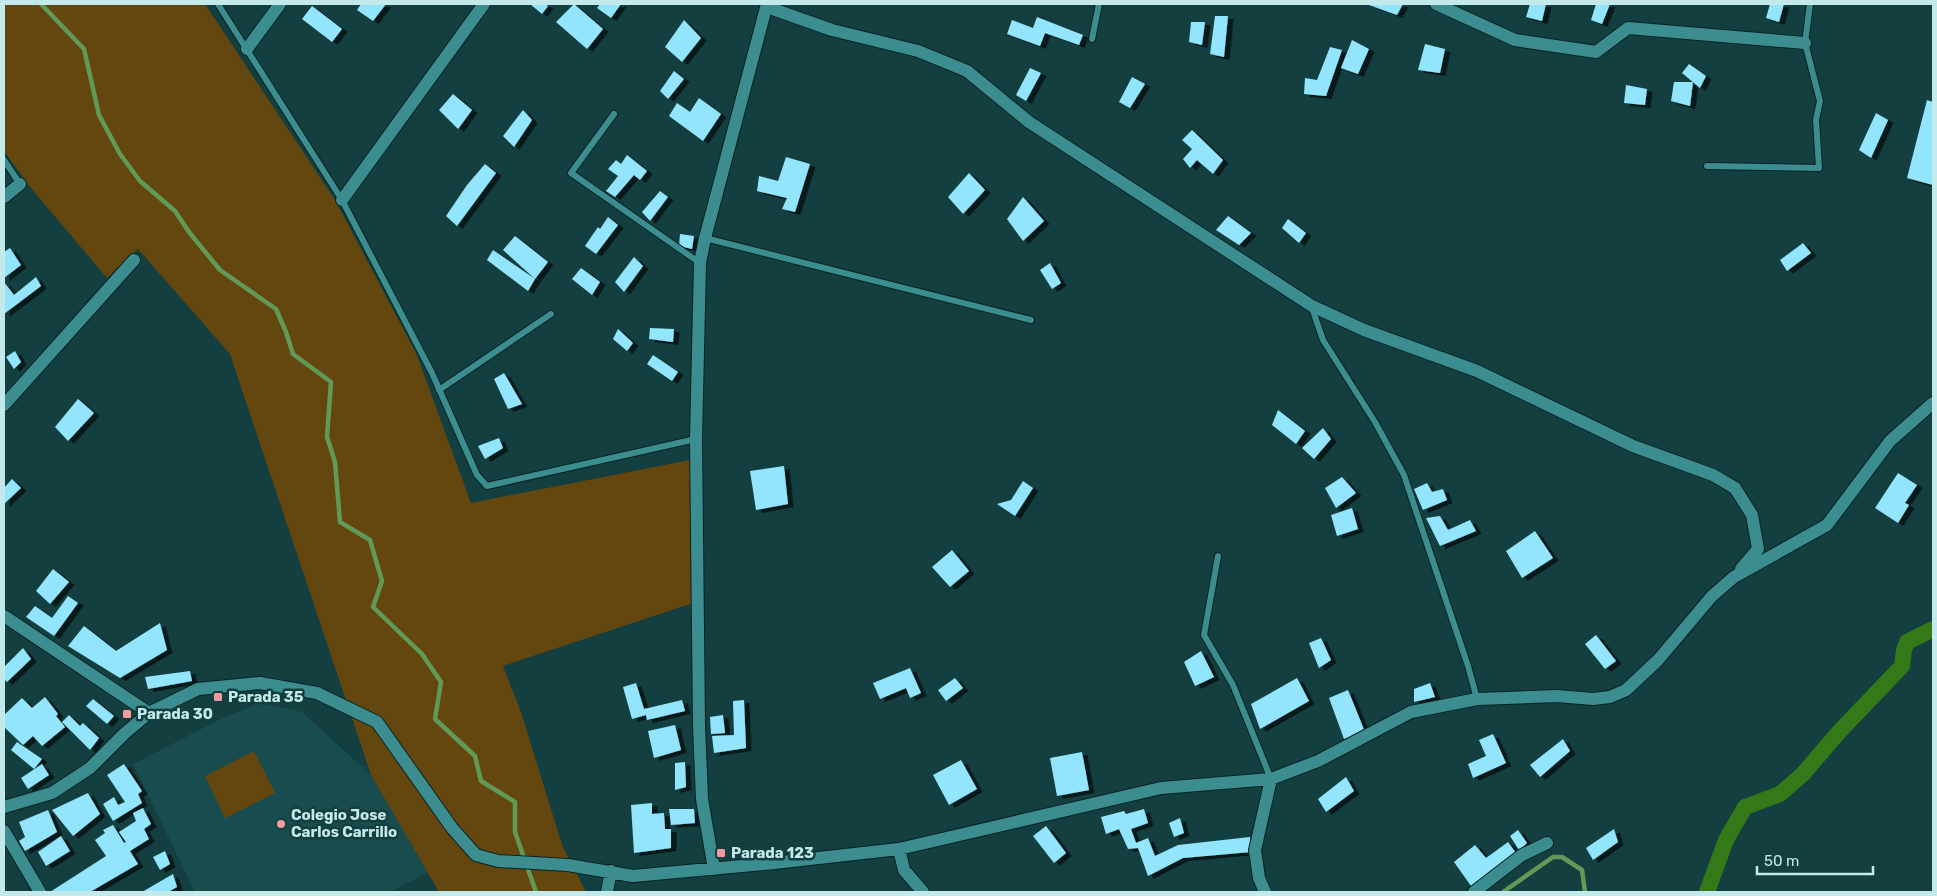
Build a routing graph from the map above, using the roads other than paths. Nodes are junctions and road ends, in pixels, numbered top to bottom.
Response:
1 (218, 4) edge
2 (280, 4) edge
3 (484, 4) edge
4 (1099, 4) edge
5 (1436, 4) edge
6 (1810, 4) edge
7 (767, 6) edge
8 (1092, 39) dead end
9 (1805, 42) junction
10 (247, 49) junction
11 (614, 114) dead end
12 (4, 160) edge
13 (1707, 166) dead end
14 (20, 184) joint
15 (4, 197) edge
16 (342, 200) junction
17 (705, 238) junction
18 (134, 260) dead end
19 (700, 263) junction
20 (1312, 306) junction
21 (551, 314) dead end
22 (1030, 320) dead end
23 (439, 390) junction
24 (1933, 403) edge
25 (4, 405) edge
26 (696, 439) junction
27 (1218, 556) dead end
28 (1734, 577) junction
29 (4, 616) edge
30 (1476, 698) junction
31 (149, 713) junction
32 (1271, 779) junction
33 (4, 807) edge
34 (4, 831) edge
35 (1547, 842) dead end
36 (899, 849) junction
37 (714, 869) junction
38 (611, 871) junction
39 (40, 892) edge
40 (607, 892) edge
41 (923, 892) edge
42 (1264, 892) edge
43 (1474, 892) edge

1 - 10 lane
2 - 10 street
3 - 16 street
4 - 8 lane
5 - 9 street
6 - 9 lane
7 - 17 street
7 - 20 street
9 - 13 lane
10 - 16 lane
11 - 19 lane
12 - 14 lane
14 - 15 street
16 - 23 lane
17 - 19 street
17 - 22 lane
18 - 25 street
19 - 26 street
20 - 28 street
20 - 30 lane
21 - 23 lane
23 - 26 lane
24 - 28 street
26 - 37 street
27 - 32 lane
28 - 30 street
29 - 31 street
30 - 32 street
31 - 33 street
31 - 38 street
32 - 36 street
32 - 42 street
34 - 39 street
35 - 43 street
36 - 37 street
36 - 41 street
37 - 38 street
38 - 40 street

